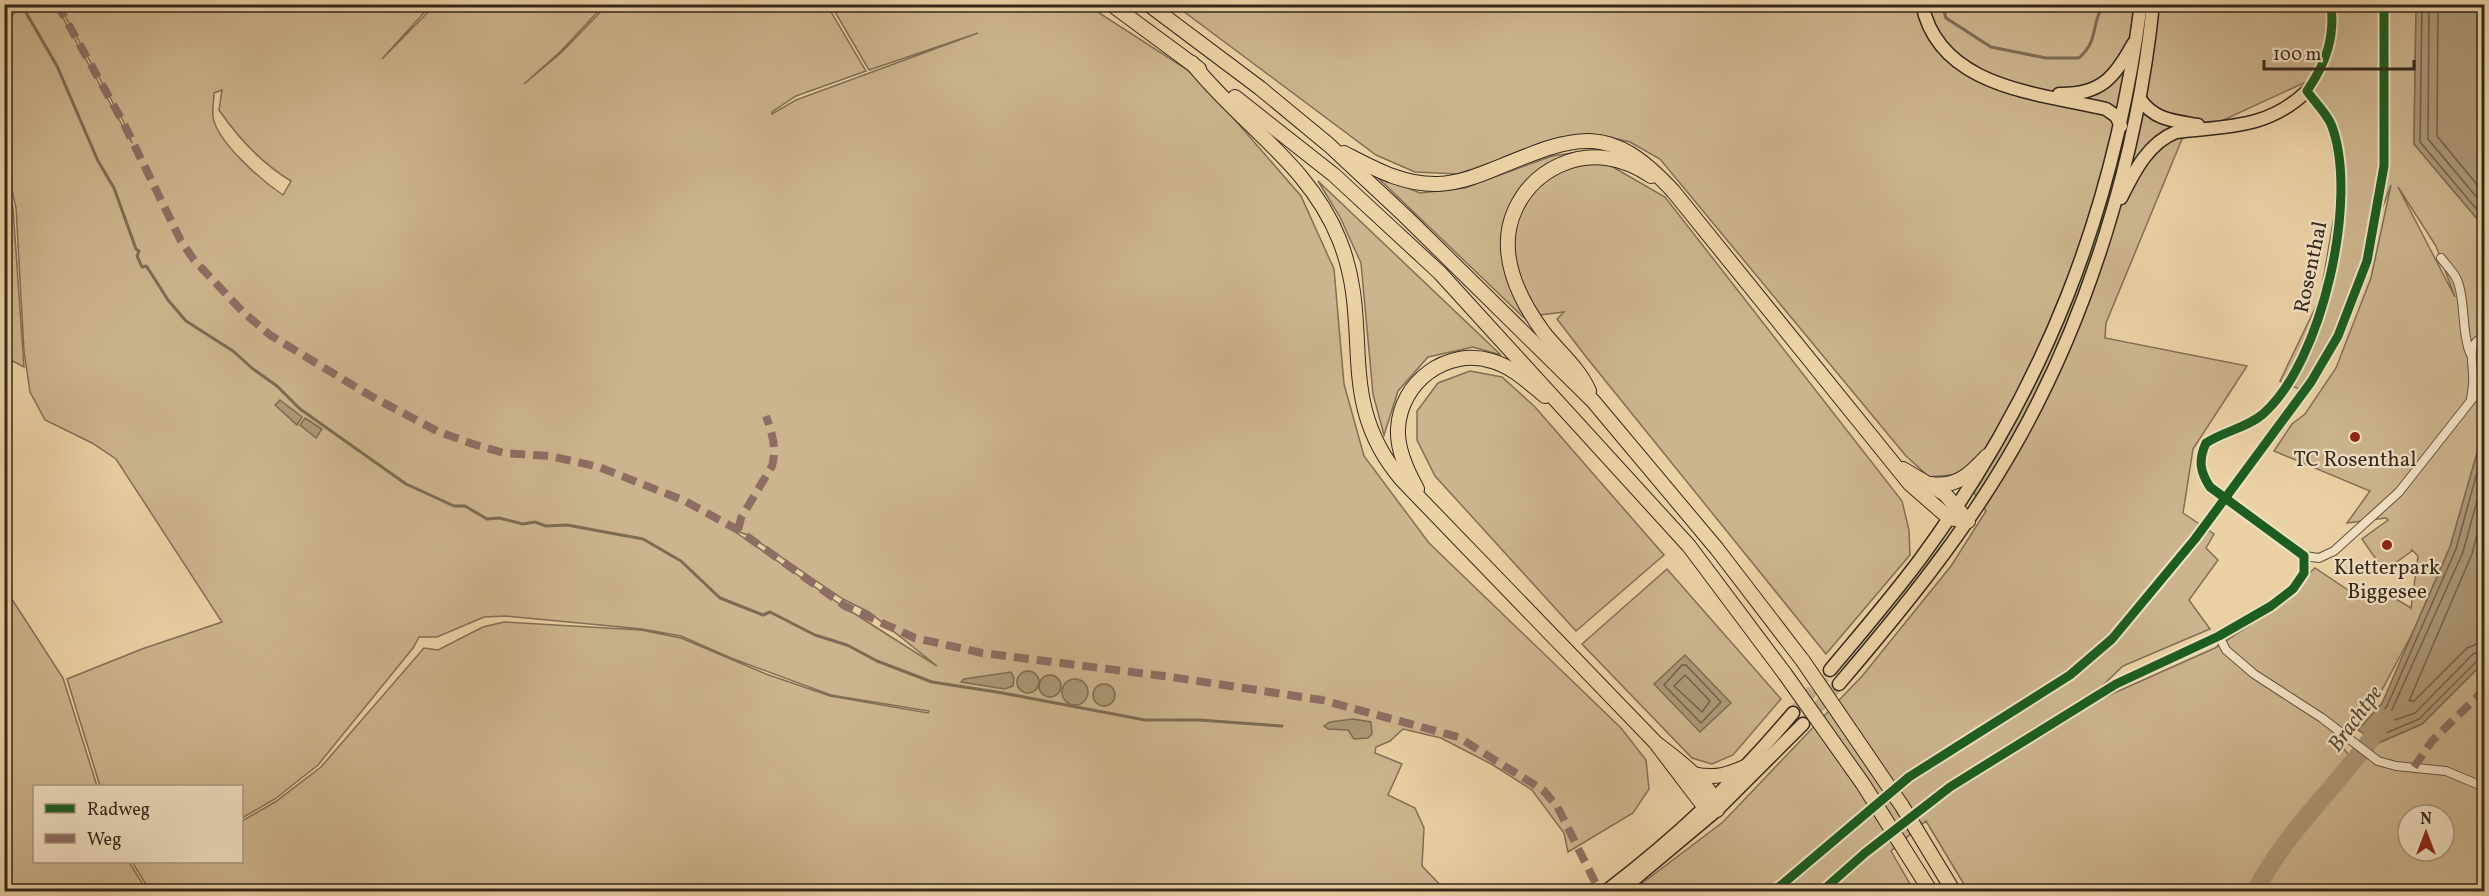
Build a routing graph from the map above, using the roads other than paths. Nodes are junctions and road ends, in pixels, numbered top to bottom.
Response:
1 (1111, 4) edge
2 (1148, 4) edge
3 (1922, 4) edge
4 (2141, 4) edge
5 (2153, 4) edge
6 (2331, 4) edge
7 (2136, 38) junction
8 (1192, 63) junction
9 (2307, 91) junction
10 (2037, 93) junction
11 (2140, 99) junction
12 (2121, 126) junction
13 (2214, 127) junction
14 (1329, 146) junction
15 (1673, 191) junction
16 (2110, 222) junction
17 (2441, 258) dead end
18 (2484, 338) edge
19 (2470, 353) junction
20 (2484, 384) edge
21 (1593, 401) junction
22 (2471, 401) junction
23 (1587, 431) junction
24 (1987, 456) junction
25 (1888, 457) junction
26 (1931, 484) junction
27 (1423, 499) junction
28 (1953, 512) junction
29 (1968, 521) junction
30 (2304, 556) junction
31 (2219, 636) junction
32 (1830, 670) tunnel mouth
33 (1839, 684) tunnel mouth
34 (1793, 714) tunnel mouth
35 (1803, 724) tunnel mouth
36 (1655, 742) junction
37 (1749, 765) junction
38 (1693, 774) junction
39 (2484, 786) edge
40 (1713, 806) junction
41 (1649, 864) junction
42 (1605, 891) edge
43 (1619, 891) edge
44 (1821, 891) edge
45 (1931, 891) edge
46 (1954, 891) edge

1 - 8 highway
2 - 14 highway
3 - 10 main road
4 - 7 main road
5 - 11 main road
6 - 9 street
7 - 10 main road
7 - 12 main road
8 - 23 highway
8 - 27 highway
9 - 13 main road
9 - 30 street, Rosenthal
10 - 12 main road
11 - 13 main road
11 - 16 main road
12 - 24 main road
13 - 16 main road
14 - 15 highway
14 - 21 highway
15 - 21 highway
15 - 25 highway
16 - 29 main road
17 - 19 street
18 - 19 street
19 - 22 street
20 - 22 street
21 - 46 highway, bridge
22 - 30 street
23 - 27 highway
23 - 45 highway, bridge
24 - 26 highway
24 - 28 main road
25 - 26 highway
25 - 28 highway
26 - 28 highway
27 - 36 highway
28 - 29 highway
28 - 32 main road
29 - 33 main road
30 - 31 street
31 - 39 street
31 - 44 street
34 - 37 main road
35 - 40 main road
36 - 38 highway
36 - 40 highway
37 - 38 highway
37 - 40 main road
38 - 40 highway
40 - 41 main road
41 - 42 main road
41 - 43 main road

